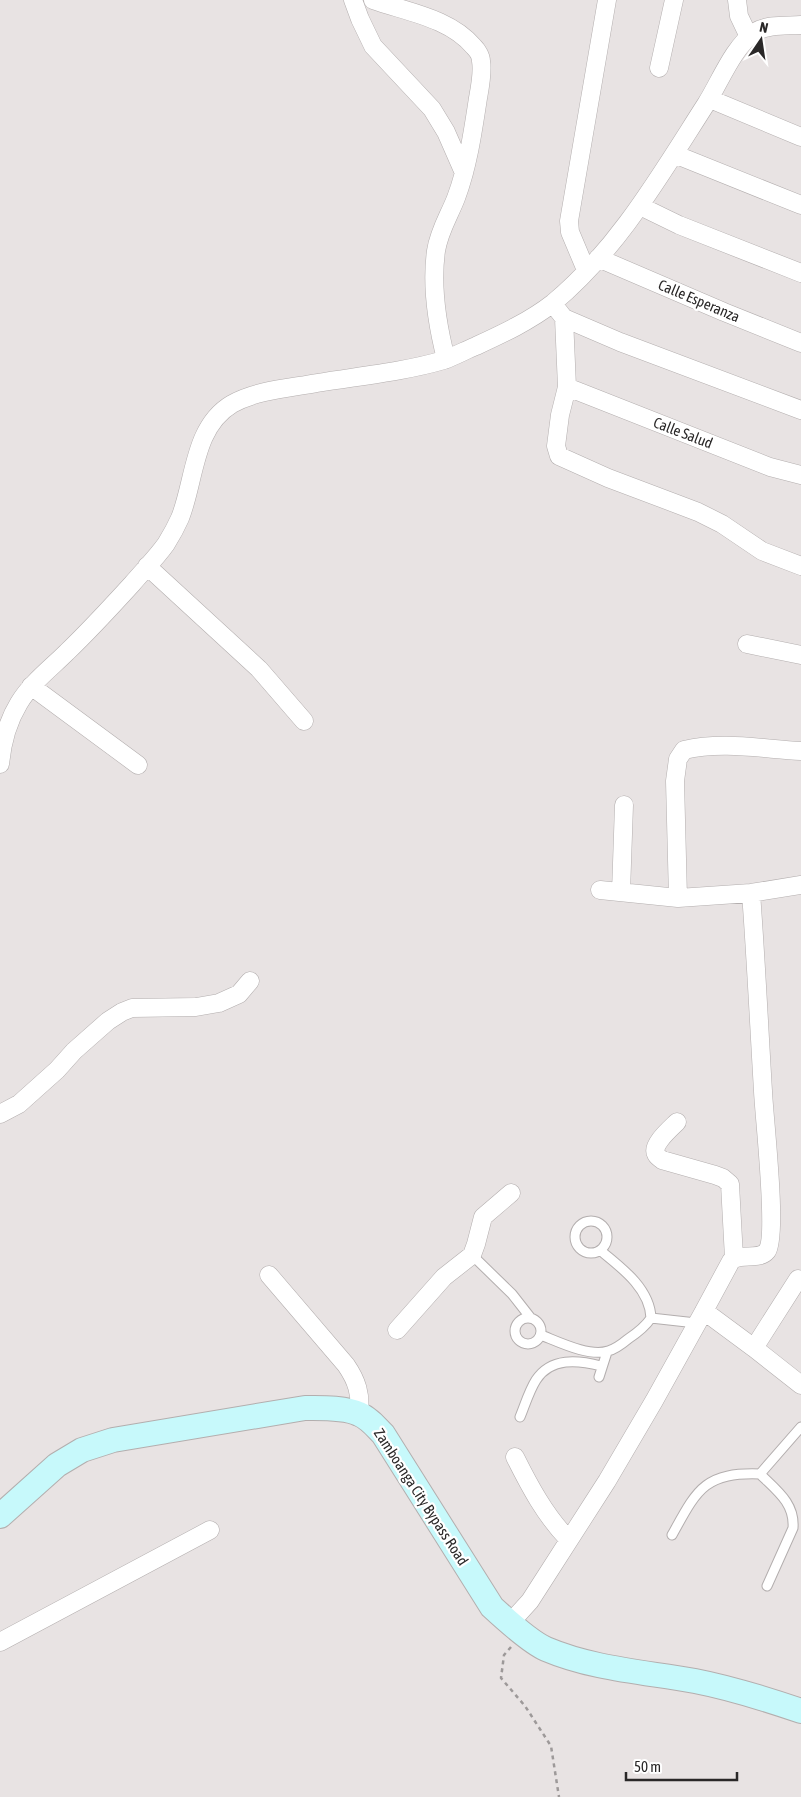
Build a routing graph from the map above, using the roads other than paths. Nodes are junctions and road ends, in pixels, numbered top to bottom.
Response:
1 (353, 0) edge
2 (373, 0) edge
3 (607, 0) edge
4 (674, 0) edge
5 (737, 0) edge
6 (801, 25) edge
7 (750, 37) junction
8 (659, 68) dead end
9 (710, 99) junction
10 (801, 137) edge
11 (674, 154) junction
12 (464, 173) junction
13 (801, 205) edge
14 (640, 206) junction
15 (592, 264) junction
16 (801, 273) edge
17 (552, 303) junction
18 (564, 318) junction
19 (801, 343) edge
20 (446, 359) junction
21 (567, 387) junction
22 (801, 410) edge
23 (801, 475) edge
24 (147, 566) junction
25 (801, 566) edge
26 (747, 644) dead end
27 (801, 654) edge
28 (31, 686) junction
29 (304, 722) dead end
30 (801, 751) edge
31 (0, 764) edge
32 (138, 764) dead end
33 (624, 805) dead end
34 (801, 885) edge
35 (600, 890) dead end
36 (621, 892) junction
37 (751, 893) junction
38 (678, 898) junction
39 (250, 981) dead end
40 (0, 1114) edge
41 (678, 1122) dead end
42 (512, 1193) dead end
43 (600, 1251) dead end
44 (472, 1255) junction
45 (734, 1258) junction
46 (269, 1274) dead end
47 (798, 1279) dead end
48 (530, 1317) junction
49 (700, 1317) junction
50 (651, 1318) junction
51 (397, 1330) dead end
52 (541, 1335) junction
53 (754, 1348) junction
54 (607, 1352) junction
55 (601, 1366) junction
56 (599, 1377) dead end
57 (801, 1385) edge
58 (359, 1413) junction
59 (520, 1417) dead end
60 (801, 1427) edge
61 (515, 1457) dead end
62 (760, 1474) junction
63 (0, 1516) edge
64 (210, 1530) dead end
65 (672, 1535) dead end
66 (568, 1539) junction
67 (767, 1586) dead end
68 (516, 1628) junction
69 (0, 1642) edge
70 (801, 1710) edge

1 - 12 street
2 - 12 street
3 - 15 street
4 - 8 street
5 - 7 street
6 - 7 street
7 - 9 street
9 - 10 street
9 - 11 street
11 - 13 street
11 - 14 street
12 - 20 street
14 - 15 street
14 - 16 street
15 - 17 street
15 - 19 street, Calle Esperanza
17 - 18 street
17 - 20 street
18 - 21 street
18 - 22 street
20 - 24 street
21 - 23 street, Calle Salud
21 - 25 street
24 - 28 street
24 - 29 street
26 - 27 street
28 - 31 street
28 - 32 street
30 - 38 street
33 - 36 street
34 - 37 street
35 - 36 street
36 - 38 street
37 - 38 street
37 - 45 street
39 - 40 street
41 - 45 street
42 - 44 street
43 - 50 lane
44 - 48 lane
44 - 51 street
45 - 49 street
46 - 58 street
47 - 53 street
48 - 52 lane
48 - 52 lane
49 - 50 lane
49 - 53 street
49 - 66 street
50 - 54 lane
52 - 54 lane
53 - 57 street
54 - 55 lane
55 - 56 lane
55 - 59 lane
58 - 63 main road
58 - 68 main road, Zamboanga City Bypass Road
60 - 62 lane
61 - 66 street
62 - 65 lane
62 - 67 lane
64 - 69 street
66 - 68 street
68 - 70 main road, Zamboanga City Bypass Road

